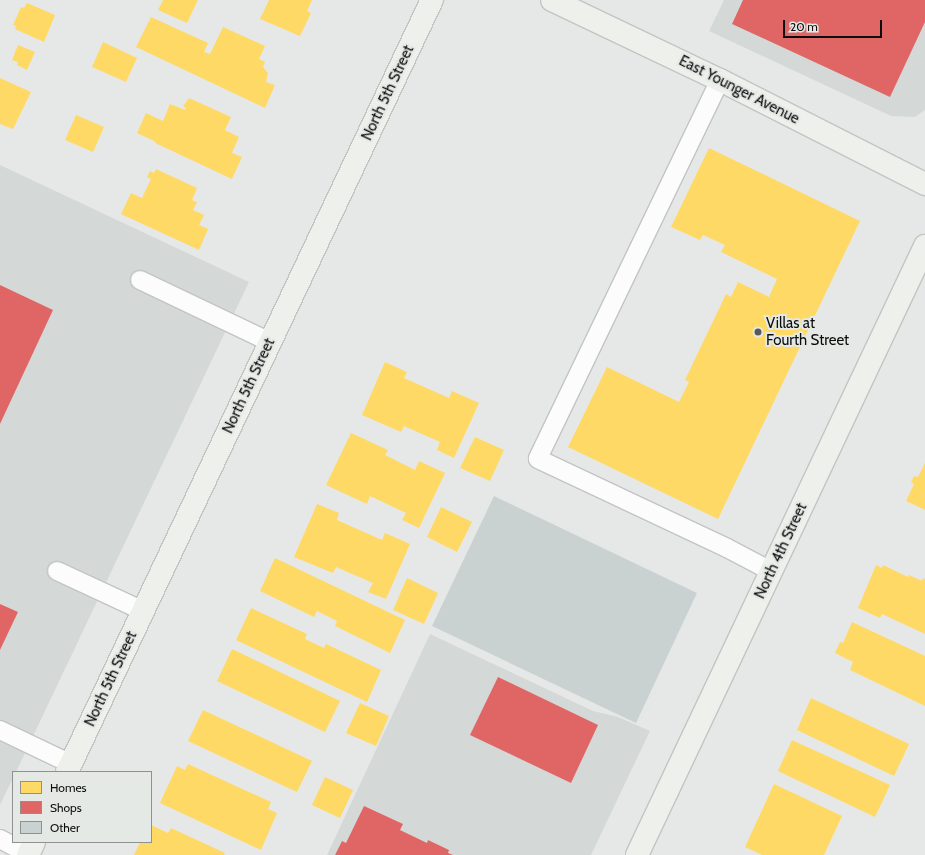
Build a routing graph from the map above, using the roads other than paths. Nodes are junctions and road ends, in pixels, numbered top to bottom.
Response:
1 (432, 0) edge
2 (552, 0) edge
3 (720, 80) junction
4 (925, 184) edge
5 (925, 246) edge
6 (140, 280) dead end
7 (270, 342) junction
8 (57, 571) dead end
9 (771, 571) junction
10 (143, 611) junction
11 (0, 730) edge
12 (69, 768) edge
13 (0, 839) edge
14 (30, 850) edge
15 (637, 855) edge

1 - 7 street, North 5th Street
2 - 3 street, East Younger Avenue
3 - 4 street, East Younger Avenue
3 - 9 lane
5 - 9 street, North 4th Street
6 - 7 lane
7 - 10 street, North 5th Street
8 - 10 lane
9 - 15 street, North 4th Street
10 - 12 street, North 5th Street
11 - 12 lane
13 - 14 lane

